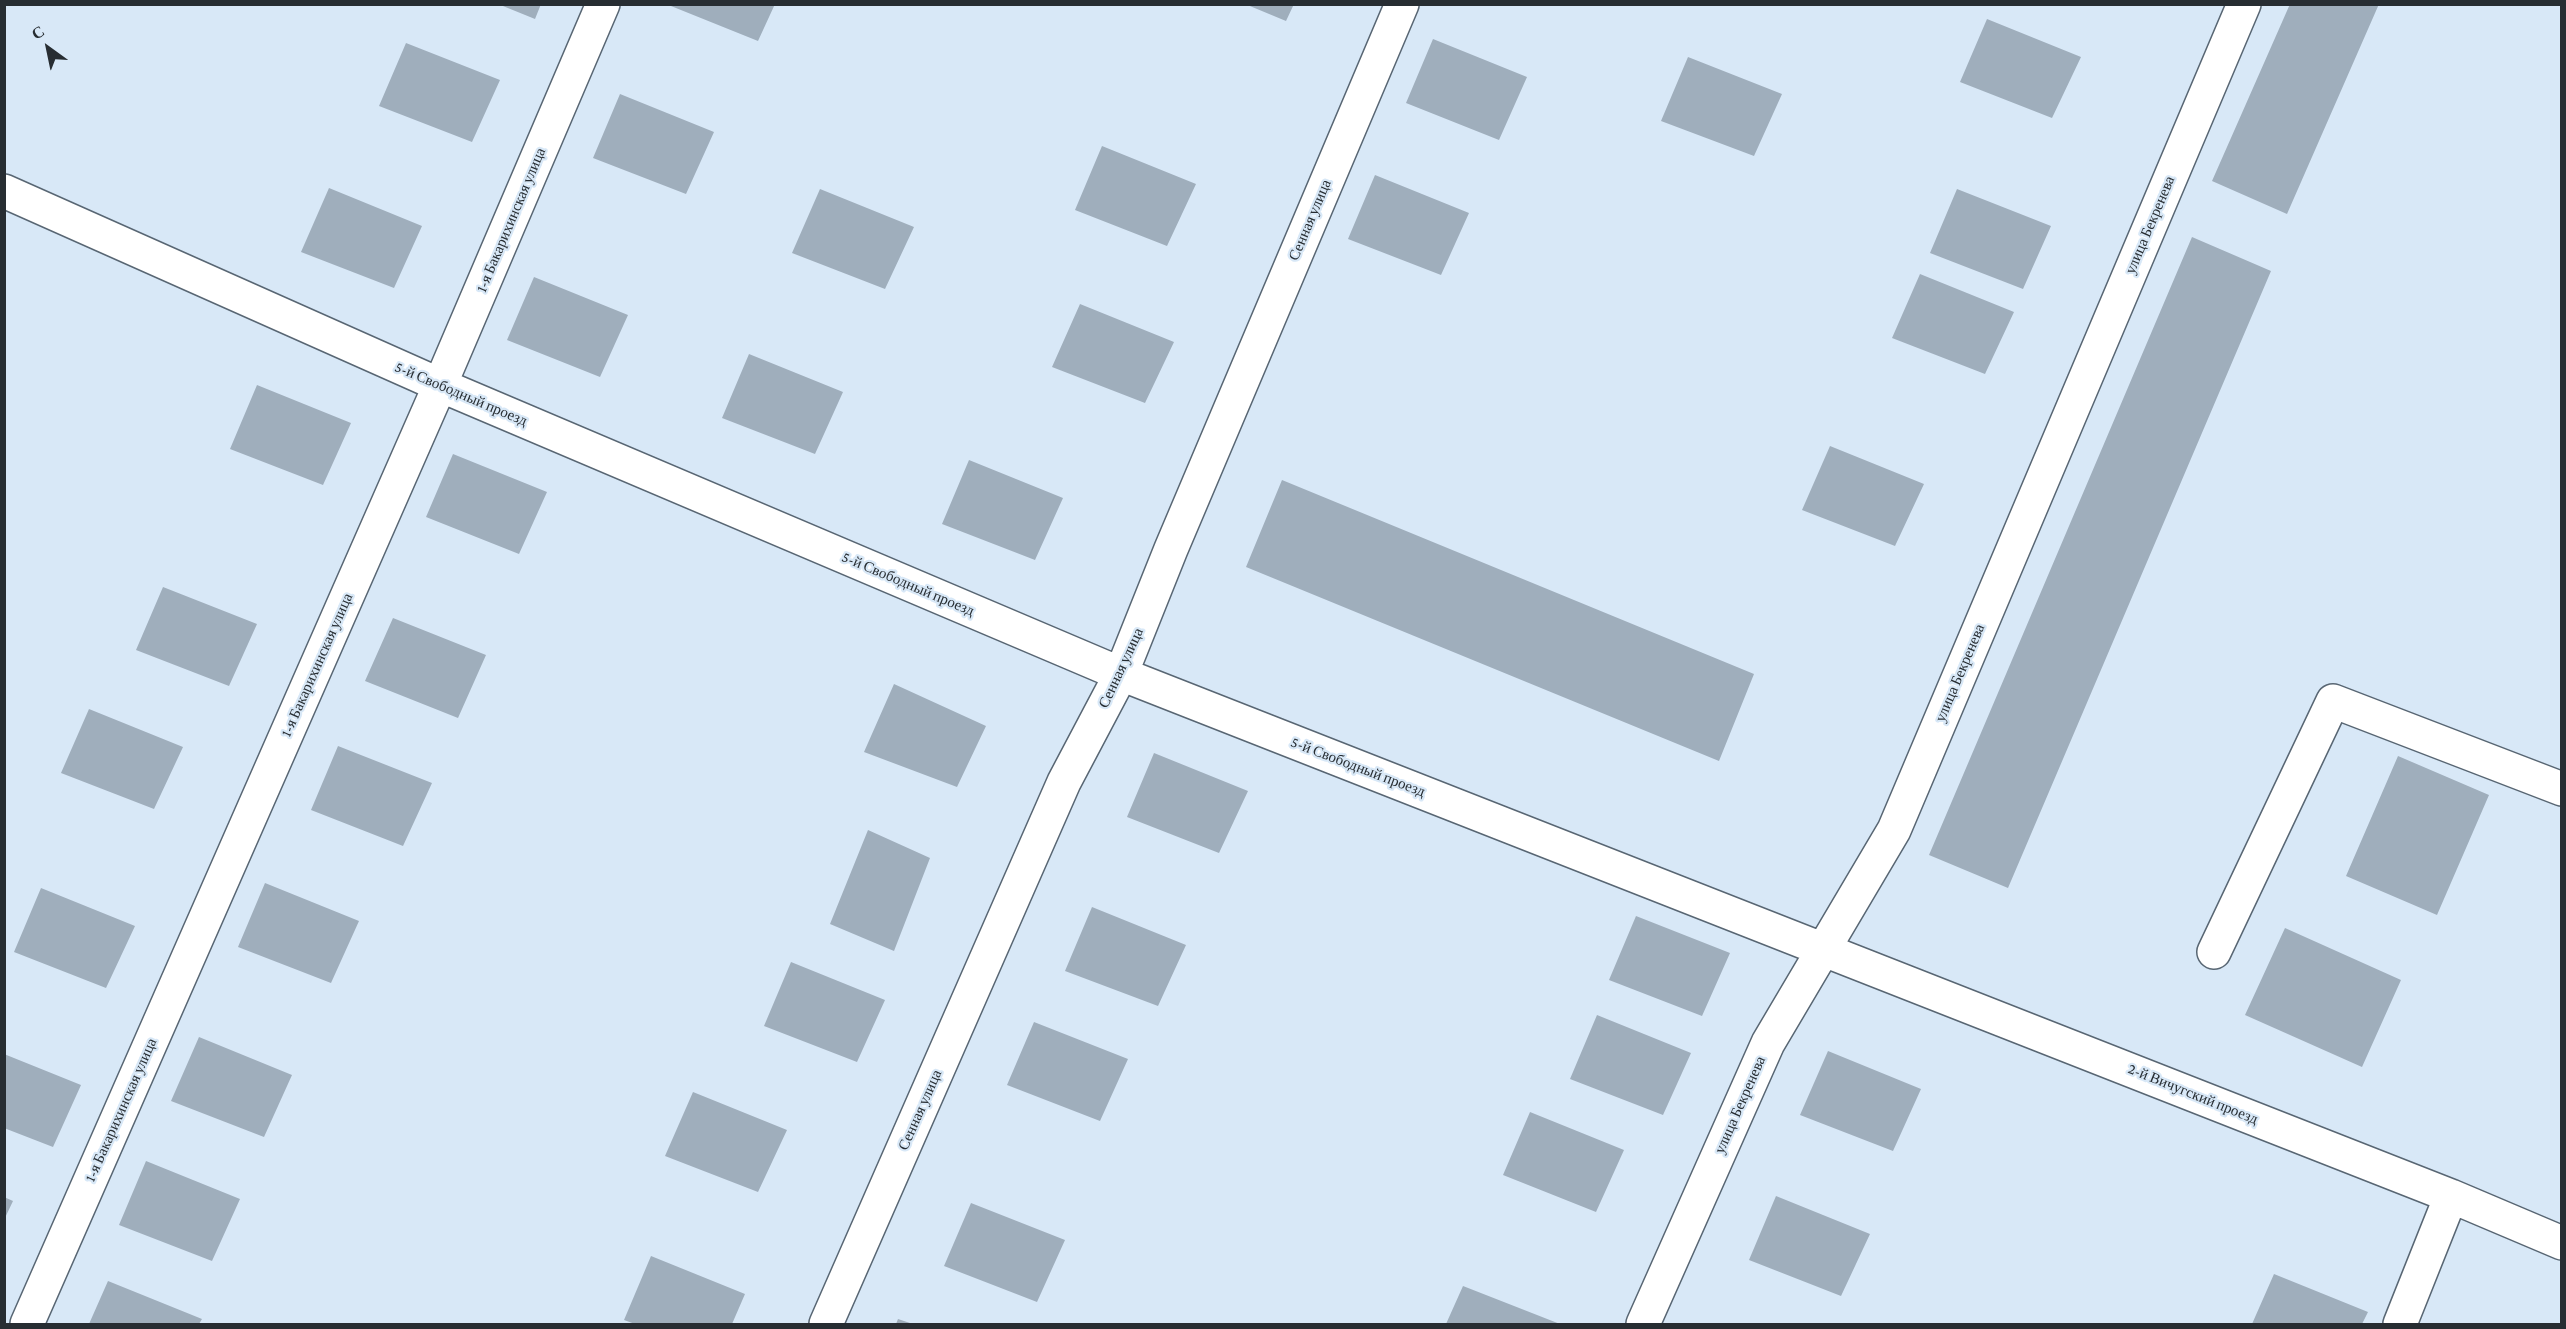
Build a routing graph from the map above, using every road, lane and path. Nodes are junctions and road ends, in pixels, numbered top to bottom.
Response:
1 (603, 4) edge
2 (1401, 4) edge
3 (2244, 4) edge
4 (4, 191) edge
5 (440, 385) junction
6 (1121, 674) junction
7 (2562, 789) edge
8 (1824, 949) junction
9 (2214, 952) dead end
10 (2451, 1196) junction
11 (2562, 1243) edge
12 (27, 1324) edge
13 (826, 1324) edge
14 (1643, 1324) edge
15 (2400, 1324) edge

1 - 5 street, 1-я Бакарихинская улица
2 - 6 street, Сенная улица
3 - 8 street, улица Бекренева
4 - 5 street, 5-й Свободный проезд
5 - 6 street, 5-й Свободный проезд
5 - 12 street, 1-я Бакарихинская улица
6 - 8 street, 5-й Свободный проезд
6 - 13 street, Сенная улица
7 - 9 street
8 - 10 street, 2-й Вичугский проезд
8 - 14 street, улица Бекренева
10 - 11 street, 2-й Вичугский проезд
10 - 15 street

